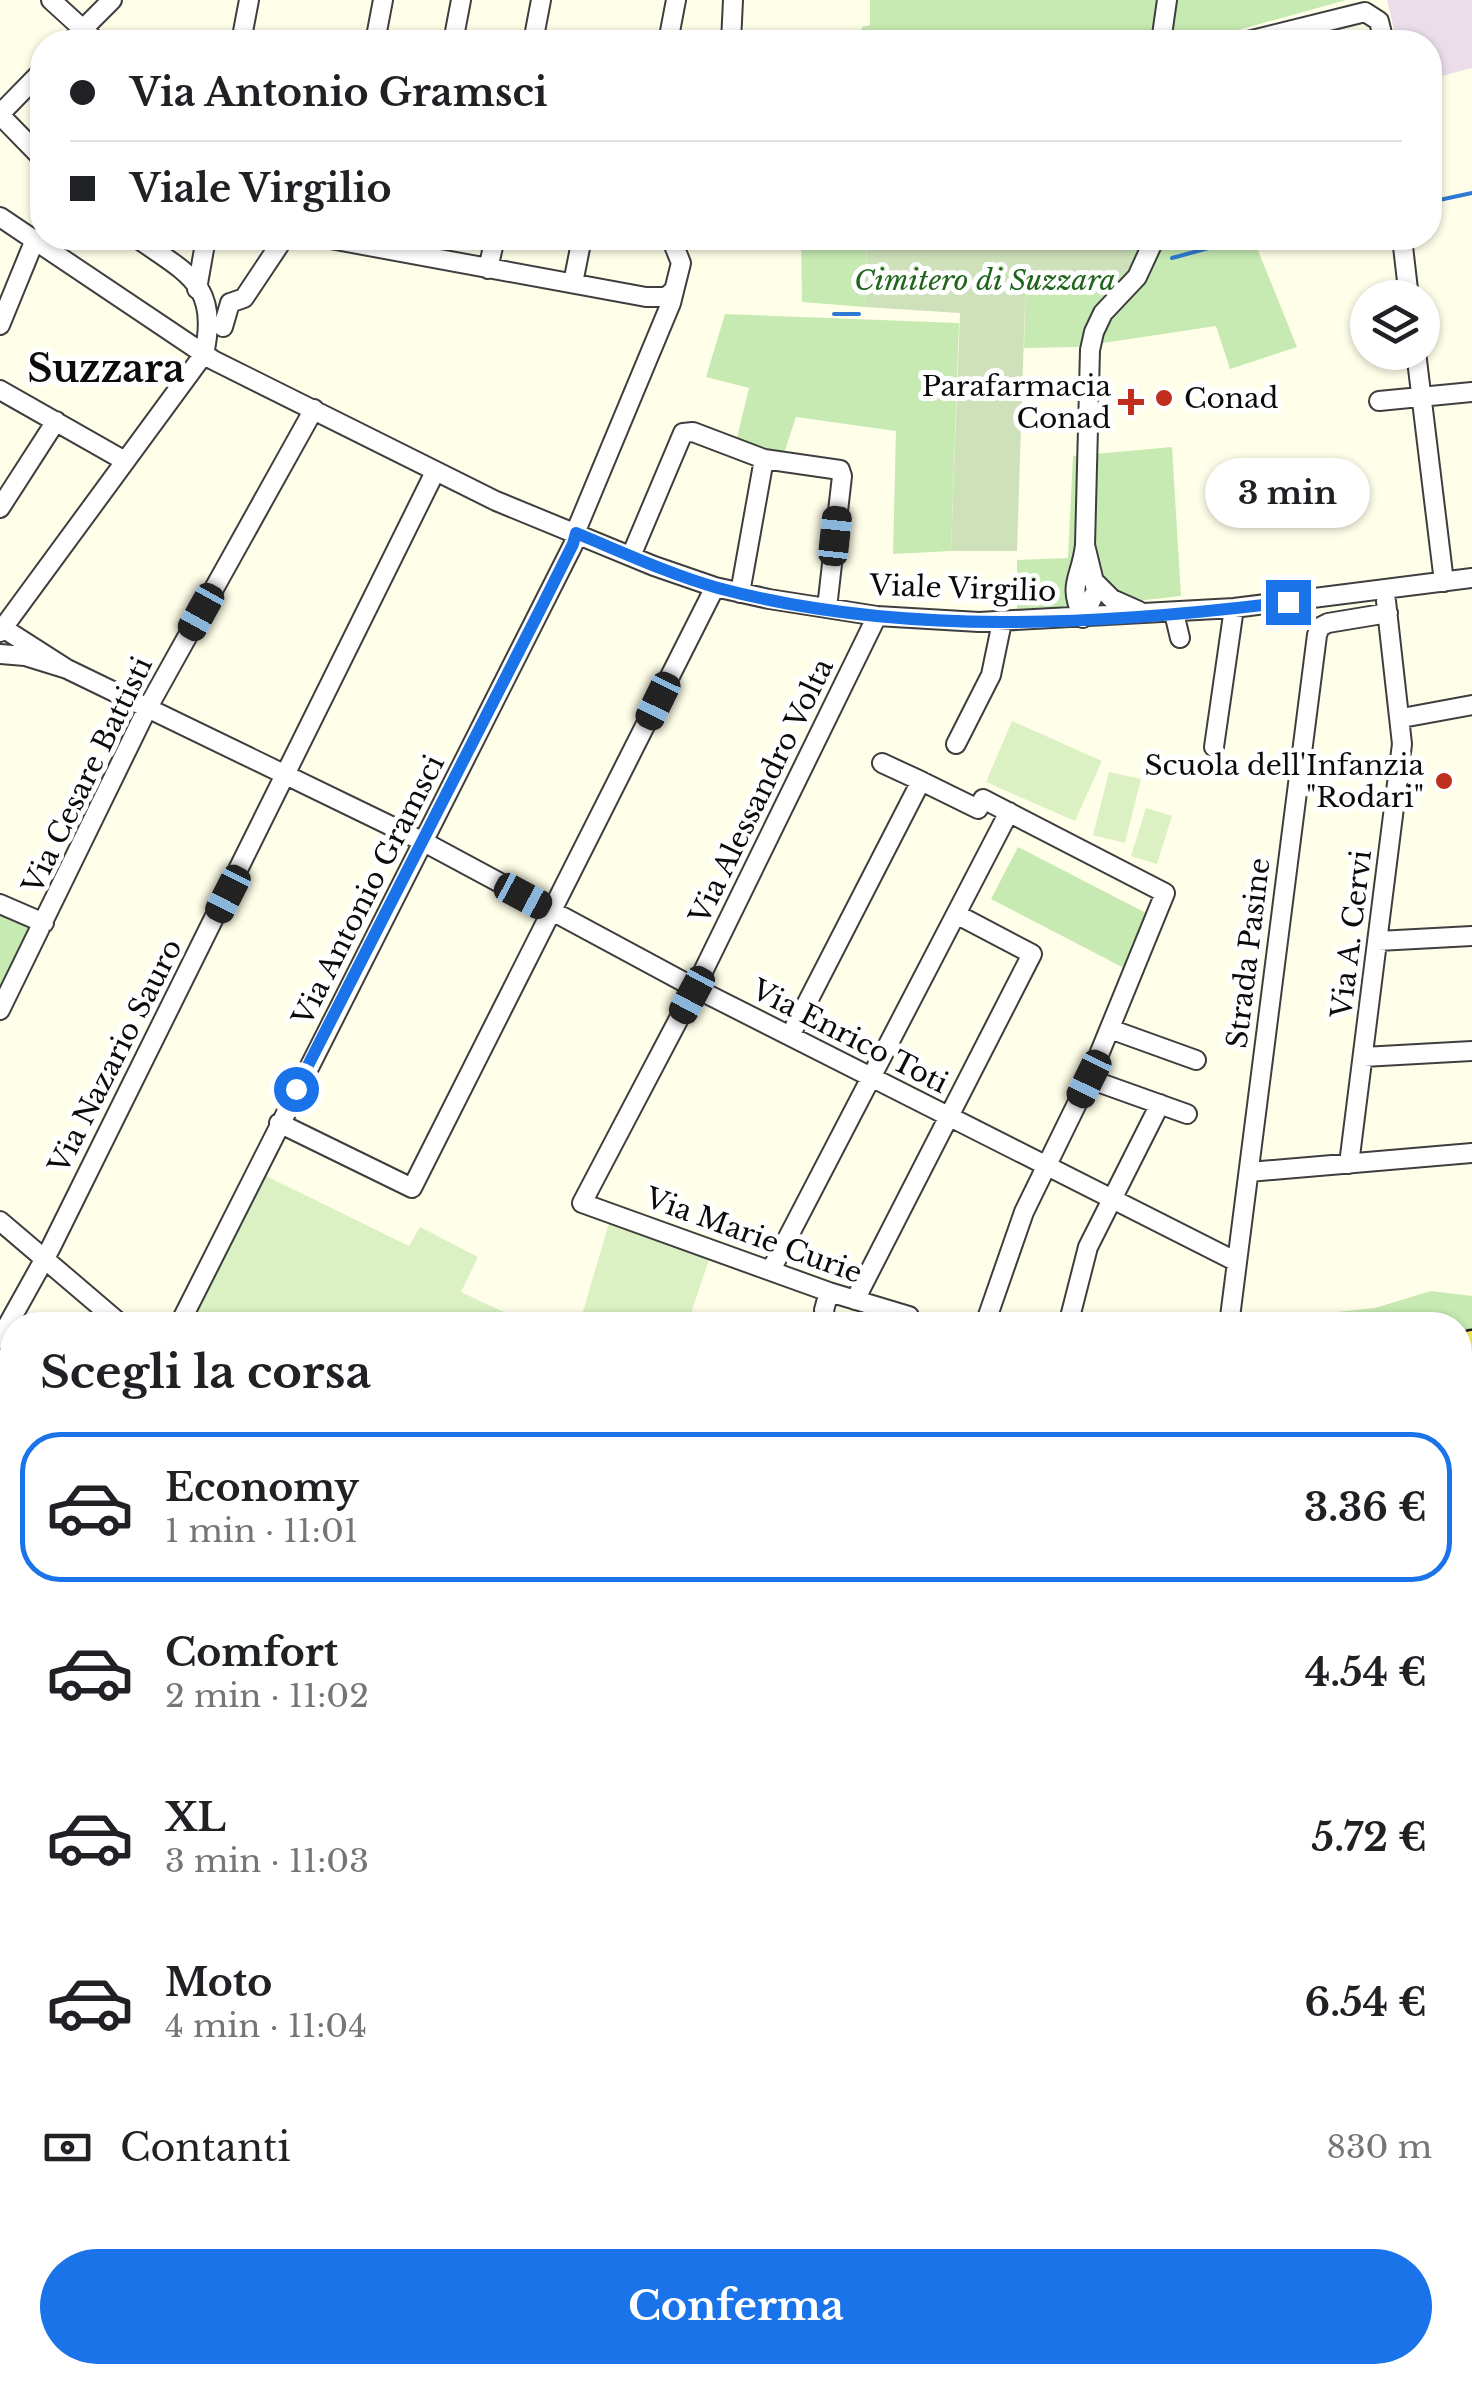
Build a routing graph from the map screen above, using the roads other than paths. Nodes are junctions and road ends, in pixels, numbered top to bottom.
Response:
1 (50, 0) edge
2 (112, 0) edge
3 (249, 0) edge
4 (383, 0) edge
5 (461, 0) edge
6 (541, 0) edge
7 (676, 0) edge
8 (733, 0) edge
9 (1167, 0) edge
10 (77, 30) edge
11 (90, 30) edge
12 (243, 30) edge
13 (377, 30) edge
14 (455, 30) edge
15 (535, 30) edge
16 (670, 30) edge
17 (732, 30) edge
18 (1163, 30) edge
19 (1292, 30) edge
20 (1381, 30) edge
21 (30, 84) edge
22 (0, 115) edge
23 (30, 146) edge
24 (0, 217) edge
25 (30, 239) edge
26 (31, 250) edge
27 (46, 250) edge
28 (152, 250) edge
29 (205, 250) edge
30 (276, 250) edge
31 (429, 250) edge
32 (492, 250) edge
33 (580, 250) edge
34 (676, 250) edge
35 (1149, 250) edge
36 (1403, 250) edge
37 (488, 269) junction
38 (1407, 280) edge
39 (573, 284) junction
40 (200, 288) junction
41 (672, 292) junction
42 (230, 303) junction
43 (0, 325) edge
44 (222, 327) dead end
45 (204, 354) junction
46 (1418, 370) edge
47 (0, 390) edge
48 (1472, 392) edge
49 (1421, 398) junction
50 (1379, 401) dead end
51 (314, 409) junction
52 (56, 420) junction
53 (764, 459) junction
54 (125, 460) junction
55 (434, 472) junction
56 (0, 508) edge
57 (576, 533) junction
58 (631, 556) junction
59 (1085, 578) junction
60 (1472, 578) edge
61 (1444, 582) junction
62 (716, 587) junction
63 (1385, 590) junction
64 (740, 592) junction
65 (828, 608) junction
66 (1234, 608) junction
67 (1174, 613) junction
68 (1388, 613) junction
69 (1154, 614) junction
70 (877, 616) junction
71 (1083, 618) junction
72 (1024, 620) junction
73 (1002, 622) junction
74 (2, 630) edge
75 (1180, 638) dead end
76 (0, 654) edge
77 (67, 669) junction
78 (1472, 705) edge
79 (147, 709) junction
80 (1402, 718) junction
81 (956, 744) dead end
82 (1214, 747) dead end
83 (882, 763) dead end
84 (286, 776) junction
85 (921, 782) junction
86 (1009, 812) junction
87 (424, 842) junction
88 (0, 904) edge
89 (553, 912) junction
90 (956, 914) junction
91 (44, 923) junction
92 (1472, 936) edge
93 (1378, 941) junction
94 (696, 988) junction
95 (0, 1010) edge
96 (1110, 1029) junction
97 (790, 1036) junction
98 (1472, 1051) edge
99 (1363, 1057) junction
100 (1196, 1060) dead end
101 (872, 1076) junction
102 (1089, 1079) junction
103 (1160, 1104) junction
104 (1187, 1114) dead end
105 (949, 1117) junction
106 (280, 1123) junction
107 (1472, 1153) edge
108 (1349, 1164) junction
109 (1048, 1166) junction
110 (1249, 1172) junction
111 (1112, 1200) junction
112 (582, 1203) joint
113 (0, 1222) edge
114 (44, 1260) junction
115 (1235, 1261) junction
116 (772, 1270) junction
117 (829, 1292) junction
118 (1233, 1296) junction
119 (855, 1300) junction
120 (15, 1312) edge
121 (106, 1312) edge
122 (185, 1312) edge
123 (824, 1312) edge
124 (896, 1312) edge
125 (989, 1312) edge
126 (1071, 1312) edge
127 (1231, 1312) edge
128 (1236, 1312) edge

1 - 10 street
2 - 11 street
3 - 12 street
4 - 13 street
5 - 14 street
6 - 15 street
7 - 16 street
8 - 17 street
9 - 18 street
19 - 20 street
21 - 22 street
22 - 23 street
24 - 25 street, Viale Virgilio
26 - 43 street
27 - 45 street, Viale Virgilio
28 - 40 street
29 - 40 street
30 - 42 street
31 - 37 street
32 - 37 street
33 - 39 street
34 - 41 street, Via Antonio Gramsci
35 - 59 street
36 - 38 street
37 - 39 street
39 - 41 street
40 - 42 street
40 - 45 street
41 - 57 street, Via Antonio Gramsci
42 - 44 street
45 - 51 street, Viale Virgilio
45 - 54 street
46 - 49 street
47 - 52 street
48 - 49 street
49 - 50 street
49 - 61 street
51 - 55 street, Viale Virgilio
51 - 79 street, Via Cesare Battisti
52 - 54 street
52 - 56 street
53 - 58 street
53 - 64 street
53 - 65 street
54 - 74 street
55 - 57 street, Viale Virgilio
55 - 84 street, Via Nazario Sauro
57 - 58 street, Viale Virgilio
57 - 87 street, Via Antonio Gramsci
58 - 62 street, Viale Virgilio
59 - 69 street
59 - 71 street
59 - 72 street
60 - 61 street, Viale Virgilio
61 - 63 street, Viale Virgilio
62 - 64 street, Viale Virgilio
62 - 89 street
63 - 66 street, Viale Virgilio
63 - 68 street, Via A. Cervi
64 - 65 street, Viale Virgilio
65 - 70 street, Viale Virgilio
66 - 67 street, Viale Virgilio
66 - 82 street
67 - 69 street, Viale Virgilio
67 - 75 street
68 - 80 street, Via A. Cervi
68 - 110 street, Strada Pasine
69 - 71 street, Viale Virgilio
70 - 73 street, Viale Virgilio
70 - 94 street, Via Alessandro Volta
71 - 72 street, Viale Virgilio
72 - 73 street, Viale Virgilio
73 - 81 street
74 - 77 street, Via Enrico Toti
76 - 77 street, Via Enrico Toti
77 - 79 street, Via Enrico Toti
78 - 80 street
79 - 84 street, Via Enrico Toti
79 - 91 street, Via Cesare Battisti
80 - 93 street, Via A. Cervi
83 - 85 street
84 - 87 street, Via Enrico Toti
84 - 114 street, Via Nazario Sauro
85 - 86 street
85 - 97 street
86 - 90 street
86 - 96 street
87 - 89 street, Via Enrico Toti
87 - 106 street, Via Antonio Gramsci
88 - 91 street
89 - 94 street, Via Enrico Toti
89 - 106 street
90 - 101 street
90 - 105 street
91 - 95 street, Via Cesare Battisti
92 - 93 street
93 - 99 street, Via A. Cervi
94 - 97 street, Via Enrico Toti
94 - 112 street, Via Alessandro Volta
96 - 100 street
96 - 102 street
97 - 101 street, Via Enrico Toti
98 - 99 street
99 - 108 street, Via A. Cervi
101 - 105 street, Via Enrico Toti
101 - 116 street
102 - 103 street
102 - 109 street
103 - 104 street
103 - 111 street
105 - 109 street, Via Enrico Toti
105 - 119 street
106 - 122 street, Via Antonio Gramsci
107 - 108 street
108 - 110 street
109 - 111 street, Via Enrico Toti
109 - 125 street
110 - 115 street, Strada Pasine
111 - 115 street, Via Enrico Toti
111 - 126 street
112 - 116 street, Via Marie Curie
113 - 114 street
114 - 120 street, Via Nazario Sauro
114 - 121 street
115 - 118 street, Strada Pasine
116 - 117 street, Via Marie Curie
117 - 119 street, Via Marie Curie
117 - 123 street
118 - 127 street
118 - 128 street
119 - 124 street, Via Marie Curie

